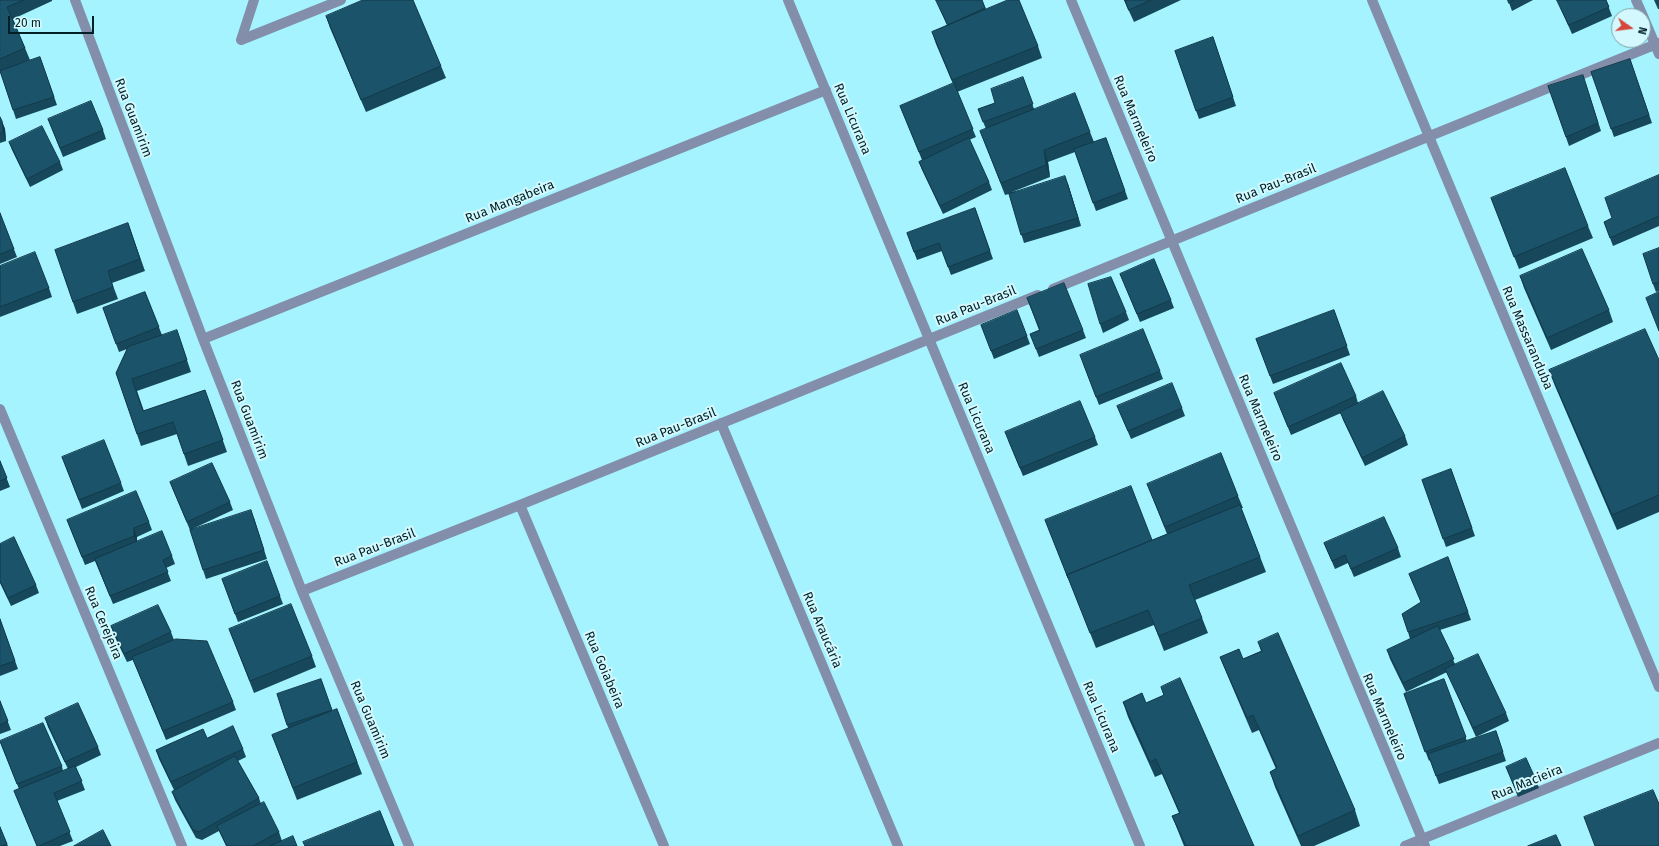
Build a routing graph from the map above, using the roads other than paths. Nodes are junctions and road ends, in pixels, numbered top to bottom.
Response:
1 (75, 0) edge
2 (254, 0) edge
3 (341, 0) edge
4 (788, 0) edge
5 (1071, 0) edge
6 (1372, 0) edge
7 (1651, 33) edge
8 (1658, 47) edge
9 (826, 90) junction
10 (1429, 137) junction
11 (1171, 241) junction
12 (203, 339) junction
13 (929, 339) junction
14 (0, 409) edge
15 (721, 423) junction
16 (520, 505) junction
17 (302, 591) junction
18 (1659, 687) edge
19 (1659, 743) edge
20 (1423, 843) edge
21 (182, 846) edge
22 (409, 846) edge
23 (664, 846) edge
24 (898, 846) edge
25 (1140, 846) edge
26 (1405, 846) edge

1 - 12 street, Rua Guamirim
2 - 3 street
4 - 9 street, Rua Licurana
5 - 11 street, Rua Marmeleiro
6 - 10 street, Rua Massaranduba
7 - 8 street
8 - 10 street, Rua Pau-Brasil
9 - 12 street, Rua Mangabeira
9 - 13 street, Rua Licurana
10 - 11 street, Rua Pau-Brasil
10 - 18 street, Rua Massaranduba
11 - 13 street, Rua Pau-Brasil
11 - 20 street, Rua Marmeleiro
12 - 17 street, Rua Guamirim
13 - 15 street, Rua Pau-Brasil
13 - 25 street, Rua Licurana
14 - 21 street, Rua Cerejeira
15 - 16 street, Rua Pau-Brasil
15 - 24 street, Rua Araucária
16 - 17 street, Rua Pau-Brasil
16 - 23 street, Rua Goiabeira
17 - 22 street, Rua Guamirim
19 - 20 street, Rua Macieira
20 - 26 street, Rua Macieira

